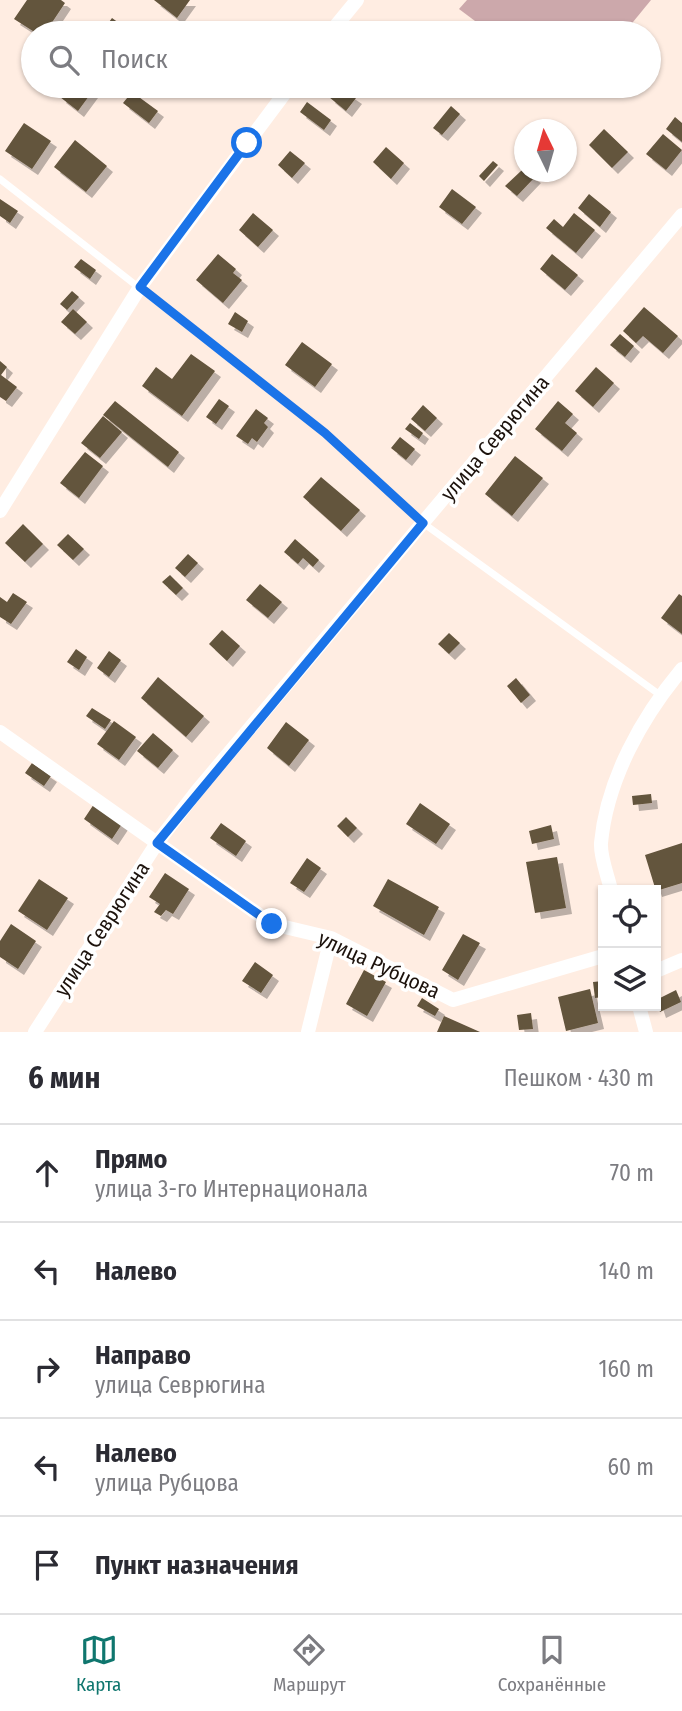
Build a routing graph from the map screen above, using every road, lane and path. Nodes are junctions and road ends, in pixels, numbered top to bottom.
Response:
1 (358, 0) edge
2 (340, 21) edge
3 (281, 98) edge
4 (0, 178) edge
5 (682, 215) edge
6 (140, 287) junction
7 (0, 511) edge
8 (423, 523) junction
9 (682, 669) edge
10 (660, 695) junction
11 (0, 732) edge
12 (157, 843) junction
13 (610, 885) edge
14 (331, 938) junction
15 (598, 957) edge
16 (682, 960) edge
17 (661, 969) edge
18 (640, 1011) edge
19 (35, 1032) edge
20 (308, 1032) edge
21 (646, 1032) edge

1 - 2 street
3 - 6 street
4 - 6 lane
5 - 8 street, улица Севрюгина
6 - 7 street
6 - 8 lane
8 - 10 lane
8 - 12 street, улица Севрюгина
9 - 10 street
10 - 13 street
11 - 12 street, улица Рубцова
12 - 14 street, улица Рубцова
12 - 19 street, улица Севрюгина
14 - 15 street, улица Рубцова
14 - 20 street
16 - 17 street
18 - 21 street

